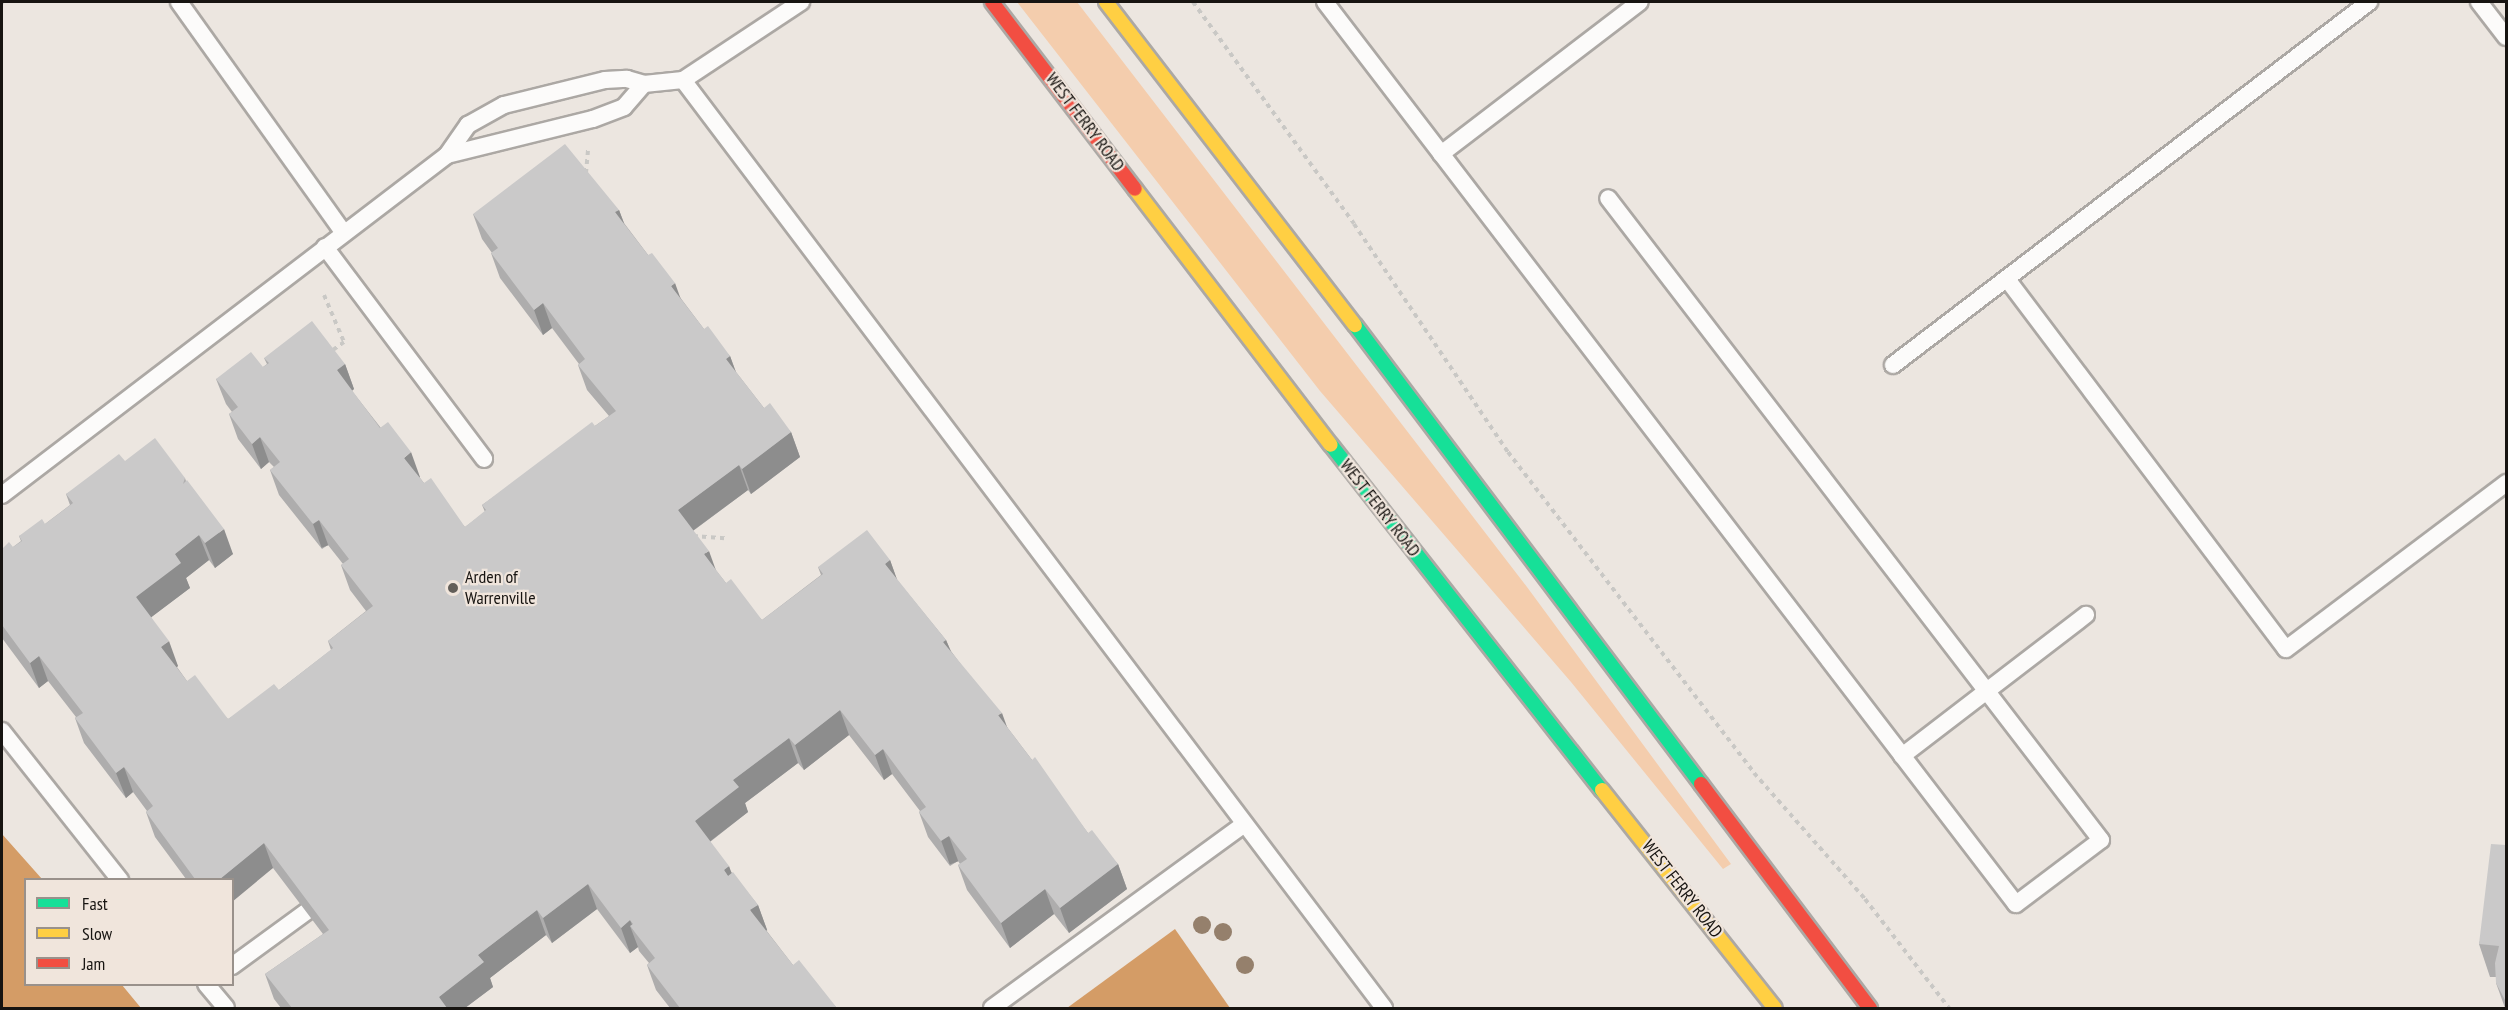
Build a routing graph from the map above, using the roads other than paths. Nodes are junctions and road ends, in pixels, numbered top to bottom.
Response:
1 (179, 2) edge
2 (801, 2) edge
3 (992, 2) edge
4 (1106, 2) edge
5 (1325, 2) edge
6 (1640, 2) edge
7 (2369, 2) edge
8 (2479, 2) edge
9 (2506, 37) edge
10 (683, 80) junction
11 (644, 84) junction
12 (447, 154) junction
13 (1441, 154) junction
14 (1608, 198) dead end
15 (344, 233) junction
16 (325, 247) junction
17 (2007, 279) junction
18 (1893, 365) dead end
19 (484, 459) dead end
20 (2506, 483) edge
21 (2, 495) edge
22 (2086, 615) dead end
23 (1987, 691) junction
24 (2, 731) edge
25 (1902, 756) junction
26 (1244, 824) junction
27 (119, 878) edge
28 (306, 912) edge
29 (234, 965) edge
30 (207, 986) edge
31 (226, 1008) edge
32 (992, 1008) edge
33 (1384, 1008) edge
34 (1775, 1008) edge
35 (1870, 1008) edge

1 - 15 lane
2 - 10 lane
3 - 34 main road, WEST FERRY ROAD
4 - 35 main road
5 - 13 lane
6 - 13 lane
7 - 17 lane
8 - 9 lane
10 - 11 lane
10 - 26 lane
11 - 12 lane
11 - 12 lane
12 - 15 lane
13 - 25 lane
14 - 23 lane
15 - 16 lane
16 - 19 lane
16 - 21 lane
17 - 18 lane
17 - 20 lane
22 - 23 lane
23 - 25 lane
23 - 25 lane
24 - 27 lane
26 - 32 lane
26 - 33 lane
28 - 29 lane
30 - 31 lane

